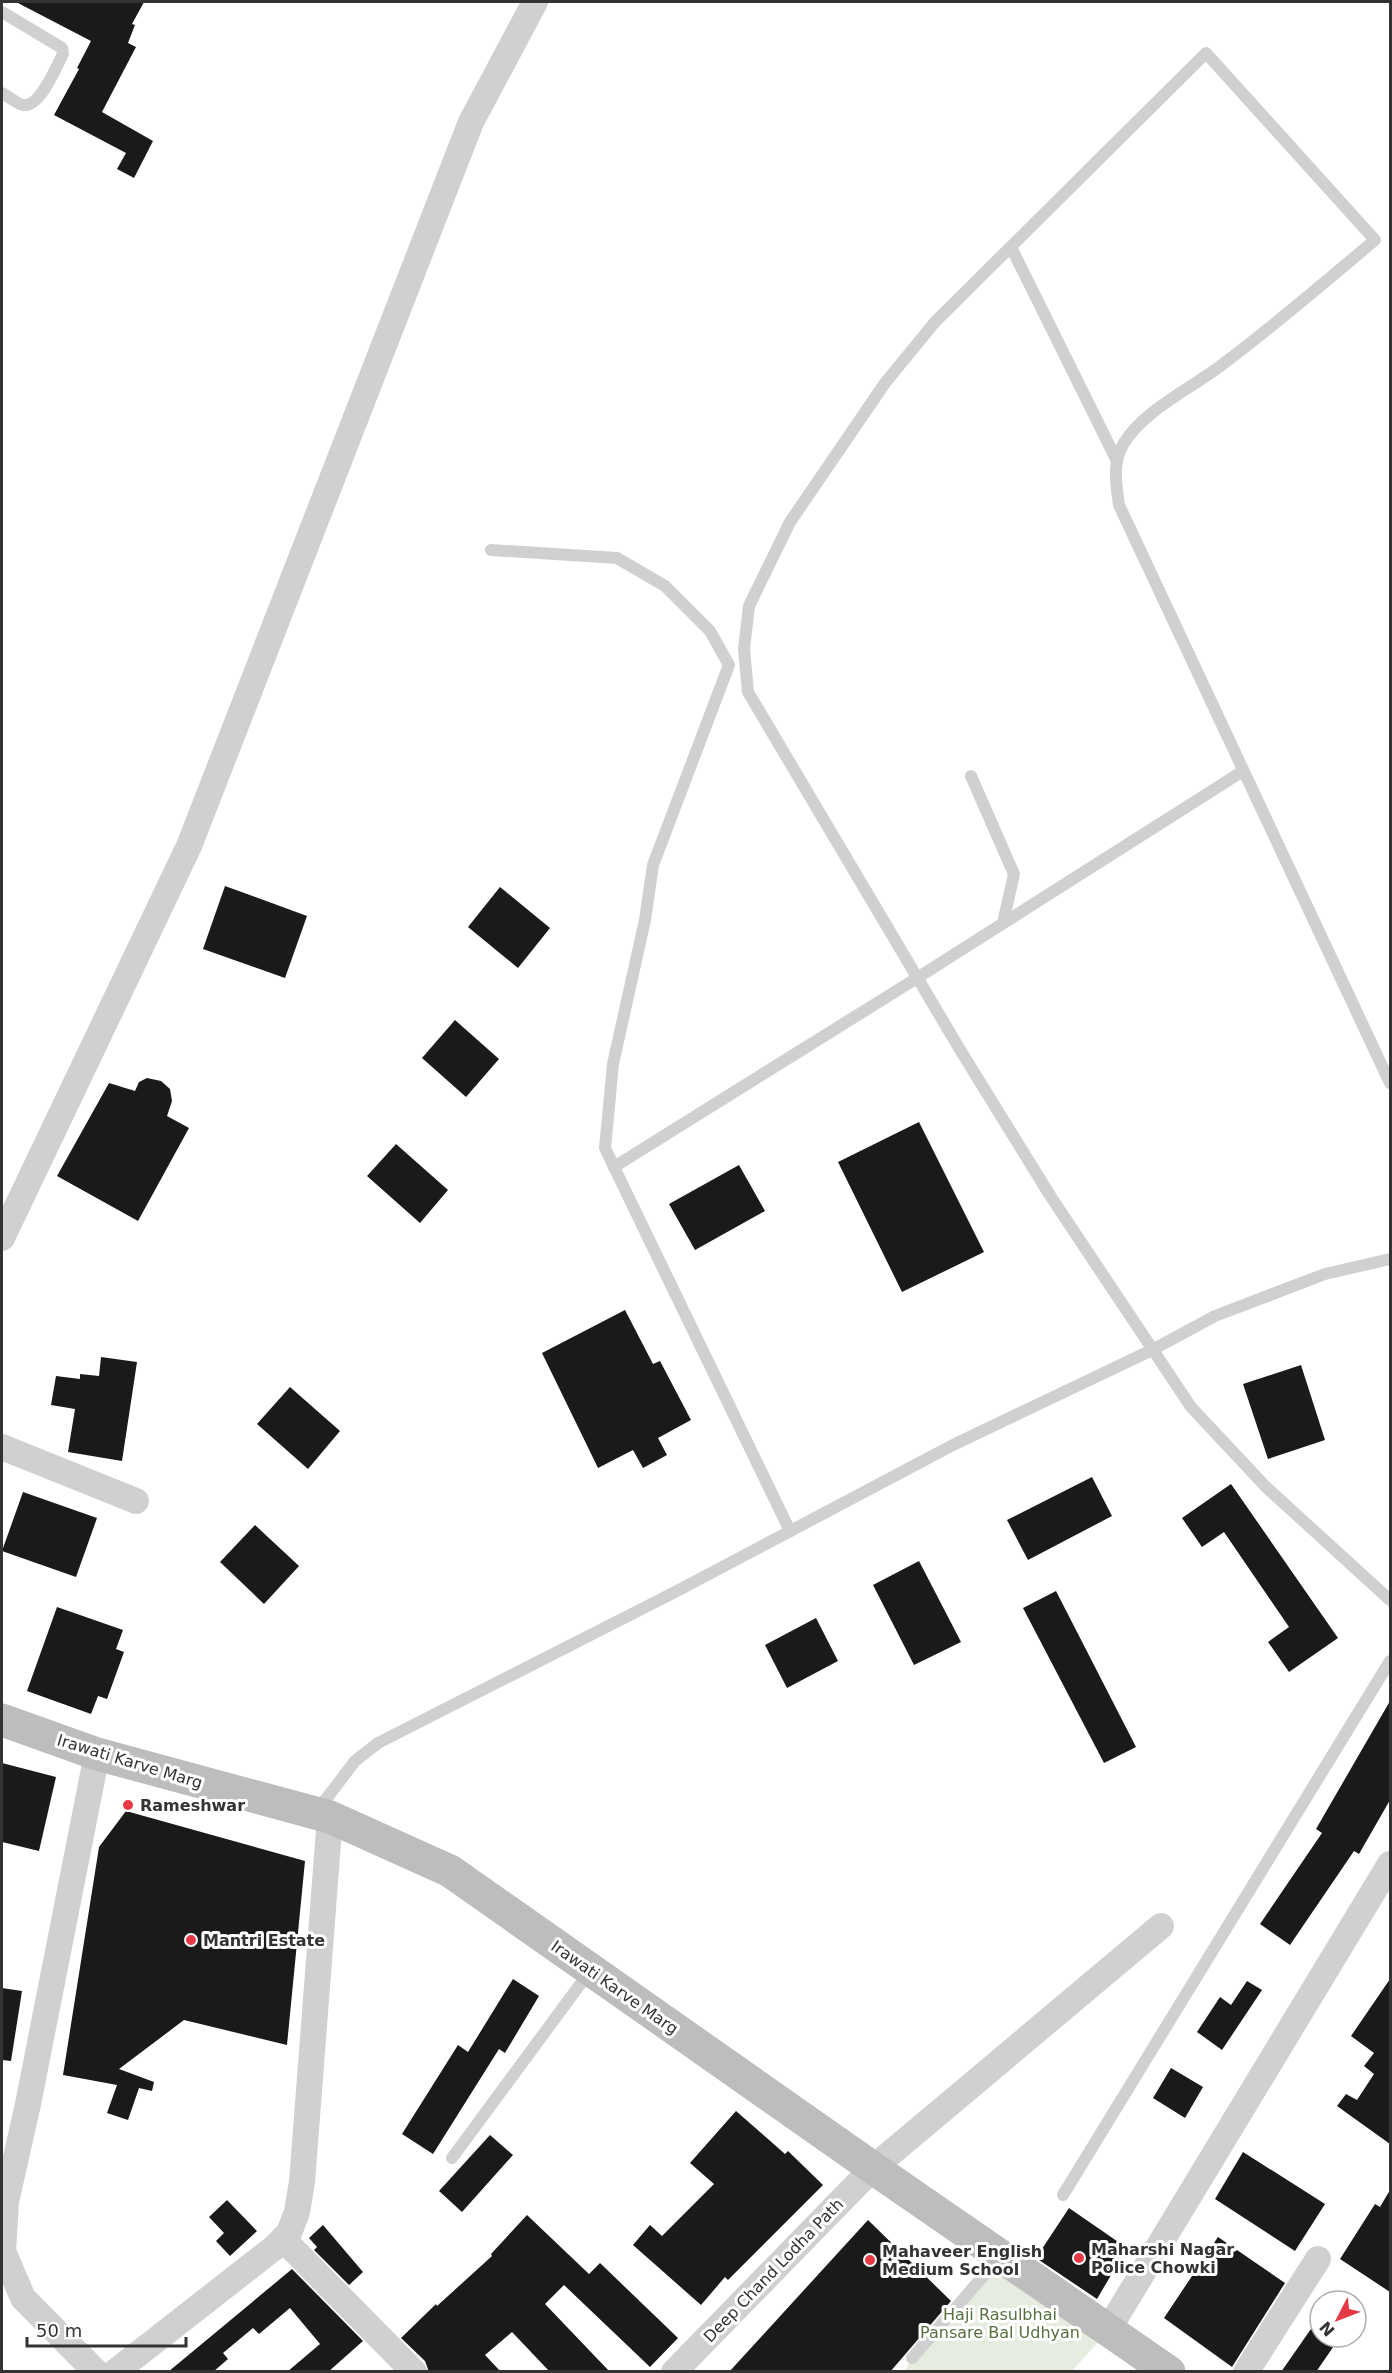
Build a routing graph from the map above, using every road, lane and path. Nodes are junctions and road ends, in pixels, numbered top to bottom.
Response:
1 (535, 2) edge
2 (2, 12) edge
3 (2, 93) edge
4 (1011, 247) junction
5 (1116, 459) junction
6 (491, 550) dead end
7 (1243, 771) junction
8 (971, 776) dead end
9 (1003, 923) junction
10 (917, 978) junction
11 (1390, 1079) edge
12 (614, 1167) junction
13 (2, 1238) edge
14 (1390, 1258) edge
15 (1152, 1350) junction
16 (2, 1447) edge
17 (136, 1502) dead end
18 (789, 1531) junction
19 (1390, 1600) edge
20 (1390, 1660) edge
21 (2, 1720) edge
22 (97, 1754) junction
23 (323, 1815) junction
24 (1390, 1864) edge
25 (1161, 1926) dead end
26 (591, 1970) junction
27 (452, 2158) dead end
28 (873, 2168) junction
29 (1063, 2195) dead end
30 (283, 2239) junction
31 (1000, 2256) junction
32 (1318, 2259) dead end
33 (1108, 2330) junction
34 (912, 2358) dead end
35 (96, 2372) edge
36 (115, 2372) edge
37 (414, 2372) edge
38 (674, 2372) edge
39 (1169, 2372) edge
40 (1246, 2372) edge

1 - 13 street
2 - 3 lane
4 - 5 lane
4 - 5 lane
4 - 10 lane
5 - 7 lane
6 - 12 lane
7 - 9 lane
7 - 11 lane
8 - 9 lane
9 - 10 lane
10 - 12 lane
10 - 15 lane
12 - 18 lane
14 - 15 lane
15 - 18 lane
15 - 19 lane
16 - 17 street
18 - 23 lane
20 - 29 lane
21 - 22 main road, Irawati Karve Marg
22 - 23 main road, Irawati Karve Marg
22 - 35 street
23 - 26 main road, Irawati Karve Marg
23 - 30 street
24 - 33 street
25 - 28 street, Deep Chand Lodha Path
26 - 27 lane
26 - 28 main road, Irawati Karve Marg
28 - 31 main road, Irawati Karve Marg
28 - 38 street, Deep Chand Lodha Path
30 - 36 street
30 - 37 street
31 - 33 main road, Irawati Karve Marg
31 - 34 lane
32 - 40 street
33 - 39 main road, Irawati Karve Marg

